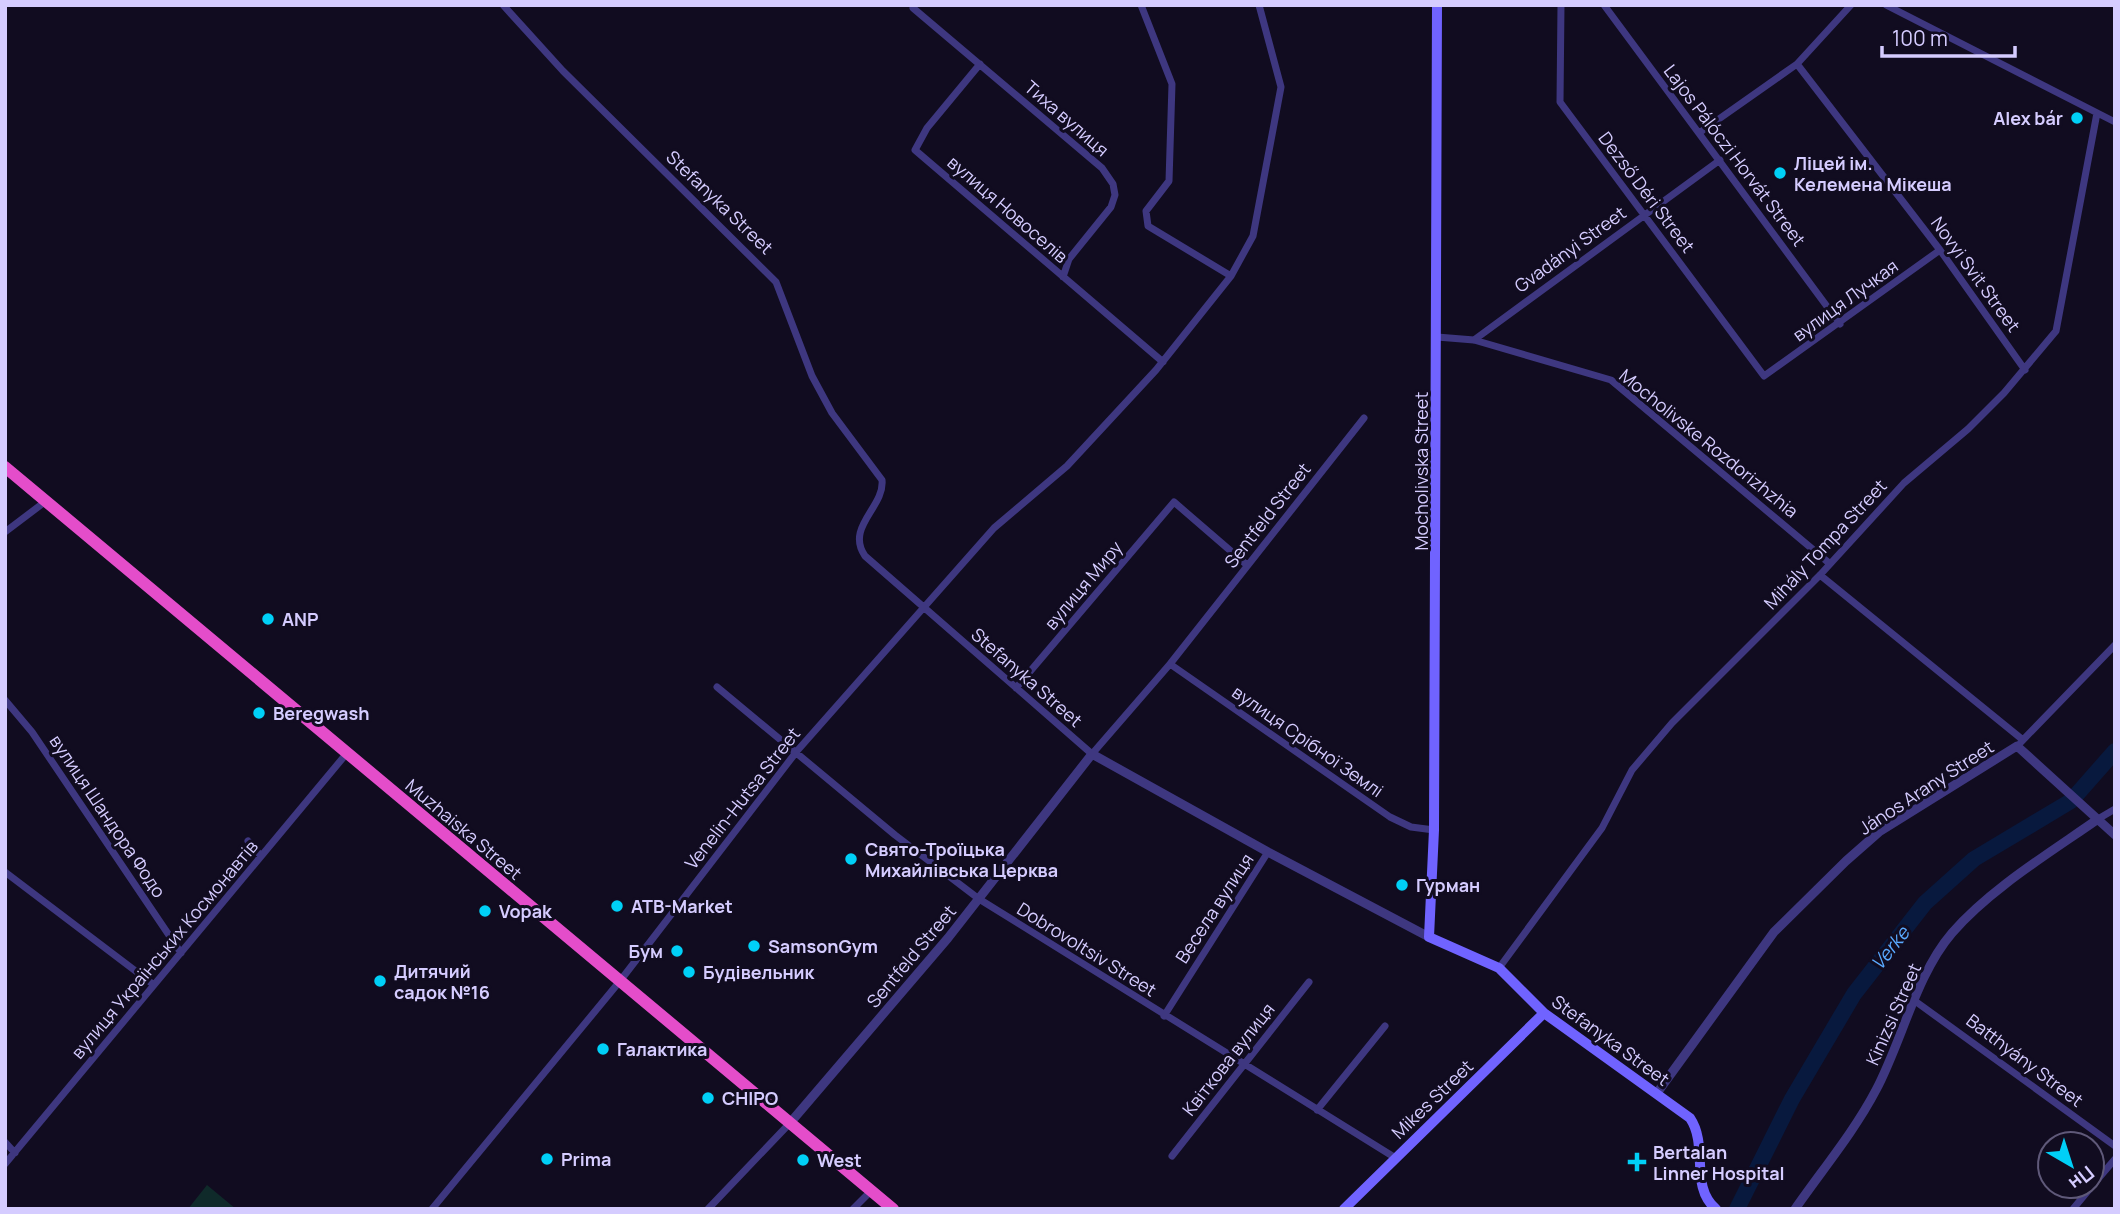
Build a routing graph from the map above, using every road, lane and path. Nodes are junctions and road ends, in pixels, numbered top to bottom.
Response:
1 (503, 5) edge
2 (1141, 5) edge
3 (1259, 5) edge
4 (1437, 5) edge
5 (1561, 5) edge
6 (1604, 5) edge
7 (1851, 5) edge
8 (1886, 5) edge
9 (913, 8) dead end
10 (980, 64) junction
11 (1797, 64) junction
12 (2097, 113) junction
13 (2115, 121) edge
14 (1699, 133) junction
15 (1720, 160) junction
16 (1643, 215) junction
17 (1940, 250) junction
18 (1231, 276) junction
19 (1063, 277) junction
20 (1840, 324) junction
21 (1437, 337) junction
22 (1474, 340) junction
23 (1163, 362) junction
24 (2025, 370) junction
25 (1768, 375) joint
26 (1364, 418) dead end
27 (5, 467) edge
28 (46, 501) junction
29 (5, 532) edge
30 (1829, 563) junction
31 (1247, 565) junction
32 (1820, 575) junction
33 (926, 609) junction
34 (2115, 645) edge
35 (1170, 664) junction
36 (717, 687) dead end
37 (1016, 688) junction
38 (5, 700) edge
39 (2020, 743) junction
40 (797, 751) junction
41 (347, 753) junction
42 (1092, 754) junction
43 (2115, 809) edge
44 (2098, 819) junction
45 (1434, 830) junction
46 (2115, 835) edge
47 (248, 841) dead end
48 (1268, 852) junction
49 (261, 856) junction
50 (5, 872) edge
51 (979, 899) junction
52 (1429, 937) junction
53 (181, 953) junction
54 (1499, 968) junction
55 (620, 981) junction
56 (1309, 982) dead end
57 (154, 985) junction
58 (1915, 1001) junction
59 (1544, 1013) junction
60 (1164, 1016) junction
61 (1385, 1026) dead end
62 (1242, 1065) junction
63 (1657, 1093) junction
64 (1317, 1110) junction
65 (790, 1123) junction
66 (5, 1142) edge
67 (2115, 1146) edge
68 (15, 1153) junction
69 (1172, 1156) dead end
70 (1394, 1157) junction
71 (5, 1164) edge
72 (871, 1191) junction
73 (432, 1209) edge
74 (708, 1209) edge
75 (853, 1209) edge
76 (893, 1209) edge
77 (1344, 1209) edge
78 (1716, 1209) edge
79 (1795, 1209) edge

1 - 33 street, Stefanyka Street
2 - 18 street
3 - 18 street, Venelin-Hutsa Street
4 - 21 main road, Mocholivska Street
5 - 16 street, Dezső Déri Street
6 - 14 street, Lajos Pálóczi Horvát Street
7 - 11 street
8 - 12 street
9 - 10 street, Тиха вулиця
10 - 19 street, Тиха вулиця
10 - 19 street, вулиця Новоселів
11 - 14 street
11 - 17 street, Novyi Svit Street
12 - 13 street
12 - 24 street, Mihály Tompa Street
14 - 15 street, Lajos Pálóczi Horvát Street
15 - 16 street, Gvadányi Street
15 - 20 street, Lajos Pálóczi Horvát Street
16 - 22 street, Gvadányi Street
16 - 25 street, Dezső Déri Street
17 - 20 street, вулиця Лучкая
17 - 24 street, Novyi Svit Street
18 - 23 street, Venelin-Hutsa Street
19 - 23 street, вулиця Новоселів
20 - 25 street, вулиця Лучкая
21 - 22 street, Mocholivske Rozdorizhzhia
21 - 45 main road, Mocholivska Street
22 - 30 street, Mocholivske Rozdorizhzhia
23 - 33 street, Venelin-Hutsa Street
24 - 30 street, Mihály Tompa Street
26 - 31 street, Sentfeld Street
27 - 28 highway, Muzhaiska Street
28 - 29 street
28 - 41 highway, Muzhaiska Street
30 - 32 street, Mihály Tompa Street
31 - 35 street, Sentfeld Street
31 - 37 street, вулиця Миру
32 - 39 street
32 - 54 street, Mihály Tompa Street
33 - 37 street, Stefanyka Street
33 - 40 street, Venelin-Hutsa Street
34 - 39 street, János Arany Street
35 - 42 street, Sentfeld Street
35 - 45 street, вулиця Срібної Землі
36 - 40 street, Dobrovoltsiv Street
37 - 42 street, Stefanyka Street
38 - 53 street, вулиця Шандора Фодо
39 - 44 street
39 - 63 street, János Arany Street
40 - 51 street, Dobrovoltsiv Street
40 - 55 street, Venelin-Hutsa Street
41 - 49 street, вулиця Українських Космонавтів
41 - 55 highway, Muzhaiska Street
42 - 48 street, Stefanyka Street
42 - 51 street, Sentfeld Street
43 - 44 street, Kinizsi Street
44 - 46 street
44 - 58 street, Kinizsi Street
45 - 52 main road, Mocholivska Street
47 - 49 street
48 - 52 street, Stefanyka Street
48 - 60 street, Весела вулиця
49 - 53 street, вулиця Українських Космонавтів
50 - 57 street
51 - 60 street, Dobrovoltsiv Street
51 - 65 street, Sentfeld Street
52 - 54 main road, Stefanyka Street
53 - 57 street, вулиця Українських Космонавтів
54 - 59 main road, Stefanyka Street
55 - 65 highway, Muzhaiska Street
55 - 73 street, Venelin-Hutsa Street
56 - 62 street, Квіткова вулиця
57 - 68 street, вулиця Українських Космонавтів
58 - 67 street, Batthyány Street
58 - 79 street, Kinizsi Street
59 - 63 main road, Stefanyka Street
59 - 70 main road, Mikes Street
60 - 62 street, Dobrovoltsiv Street
61 - 64 street
62 - 64 street, Dobrovoltsiv Street
62 - 69 street, Квіткова вулиця
63 - 78 main road, Stefanyka Street
64 - 70 street, Dobrovoltsiv Street
65 - 72 highway, Muzhaiska Street
65 - 74 street, Sentfeld Street
66 - 68 street
68 - 71 street, вулиця Українських Космонавтів
70 - 77 main road, Mikes Street
72 - 75 street
72 - 76 highway, Muzhaiska Street

